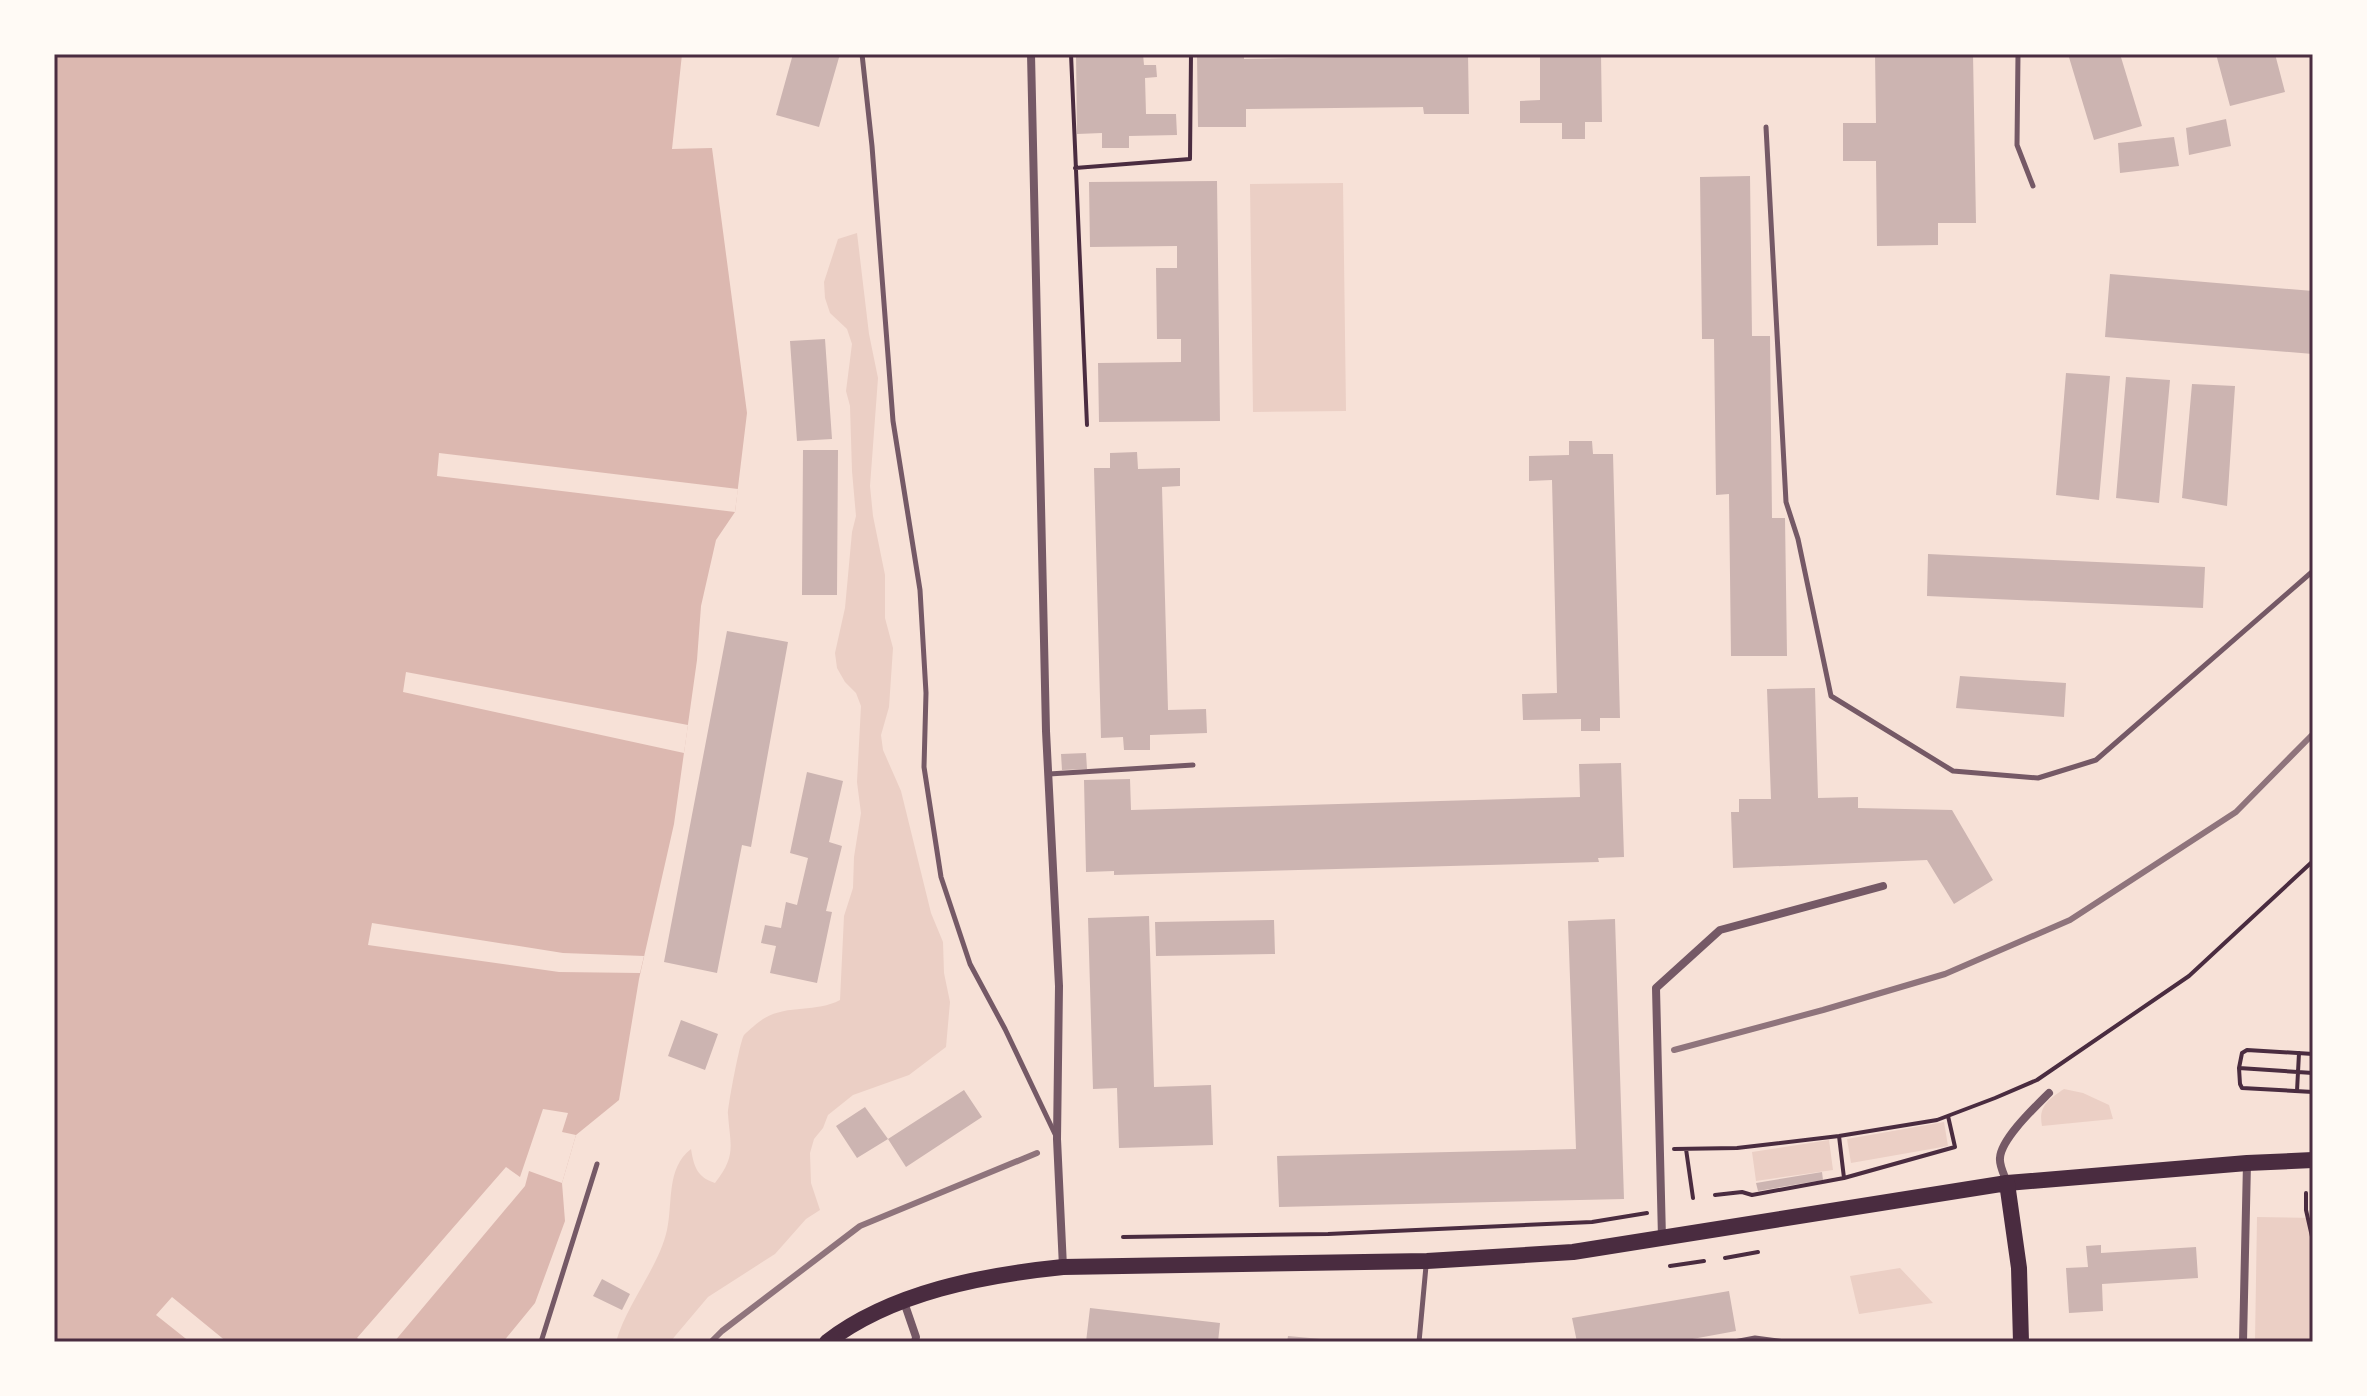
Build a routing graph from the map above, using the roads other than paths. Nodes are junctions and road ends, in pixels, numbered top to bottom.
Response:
1 (862, 54) edge
2 (1031, 54) edge
3 (2018, 54) edge
4 (1766, 127) dead end
5 (2033, 186) dead end
6 (2313, 571) edge
7 (1193, 765) dead end
8 (1049, 774) junction
9 (1883, 886) dead end
10 (2049, 1093) dead end
11 (1057, 1139) junction
12 (2313, 1160) edge
13 (2247, 1163) junction
14 (597, 1164) dead end
15 (2007, 1183) junction
16 (1662, 1239) junction
17 (1427, 1261) junction
18 (1063, 1267) junction
19 (904, 1302) junction
20 (541, 1342) edge
21 (827, 1342) edge
22 (915, 1342) edge
23 (1419, 1342) edge
24 (1734, 1342) edge
25 (1785, 1342) edge
26 (2021, 1342) edge
27 (2243, 1342) edge

1 - 11 lane
2 - 8 street
3 - 5 lane
4 - 6 lane
7 - 8 lane
8 - 11 street
9 - 16 street
10 - 15 street
11 - 18 street
12 - 13 main road
13 - 15 main road
13 - 27 street
14 - 20 lane
15 - 16 main road
15 - 26 main road
16 - 17 main road
17 - 18 main road
17 - 23 lane
18 - 19 main road
19 - 21 main road
19 - 22 street
24 - 25 lane

